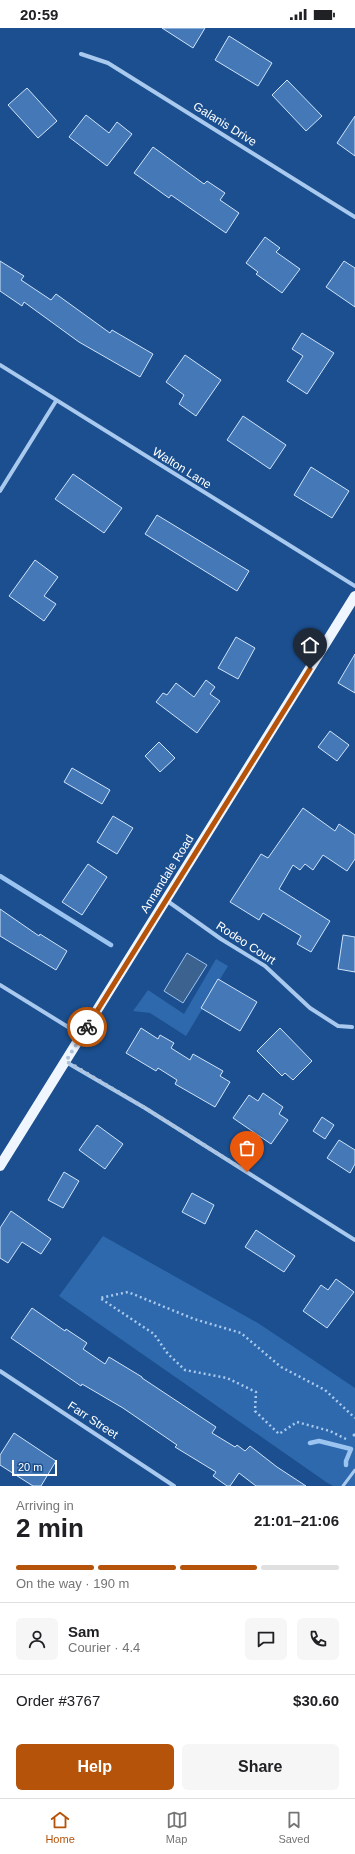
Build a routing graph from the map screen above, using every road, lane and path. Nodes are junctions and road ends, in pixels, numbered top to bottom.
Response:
1 (81, 54) dead end
2 (355, 217) edge
3 (0, 365) edge
4 (56, 401) junction
5 (0, 491) edge
6 (355, 586) edge
7 (355, 596) edge
8 (166, 900) junction
9 (0, 985) edge
10 (352, 1027) dead end
11 (82, 1036) junction
12 (66, 1061) junction
13 (0, 1166) edge
14 (355, 1240) edge
15 (0, 1371) edge
16 (355, 1418) edge
17 (355, 1435) edge
18 (355, 1470) edge
19 (174, 1486) edge
20 (343, 1486) edge

1 - 2 street, Galanis Drive
3 - 4 street, Walton Lane
4 - 5 street
4 - 6 street, Walton Lane
7 - 8 main road, Annandale Road
8 - 10 street, Rodeo Court
8 - 11 main road, Annandale Road
9 - 11 street
11 - 12 main road, Annandale Road
12 - 13 main road, Annandale Road
12 - 14 street
15 - 19 street, Farr Street
16 - 17 path
18 - 20 lane

